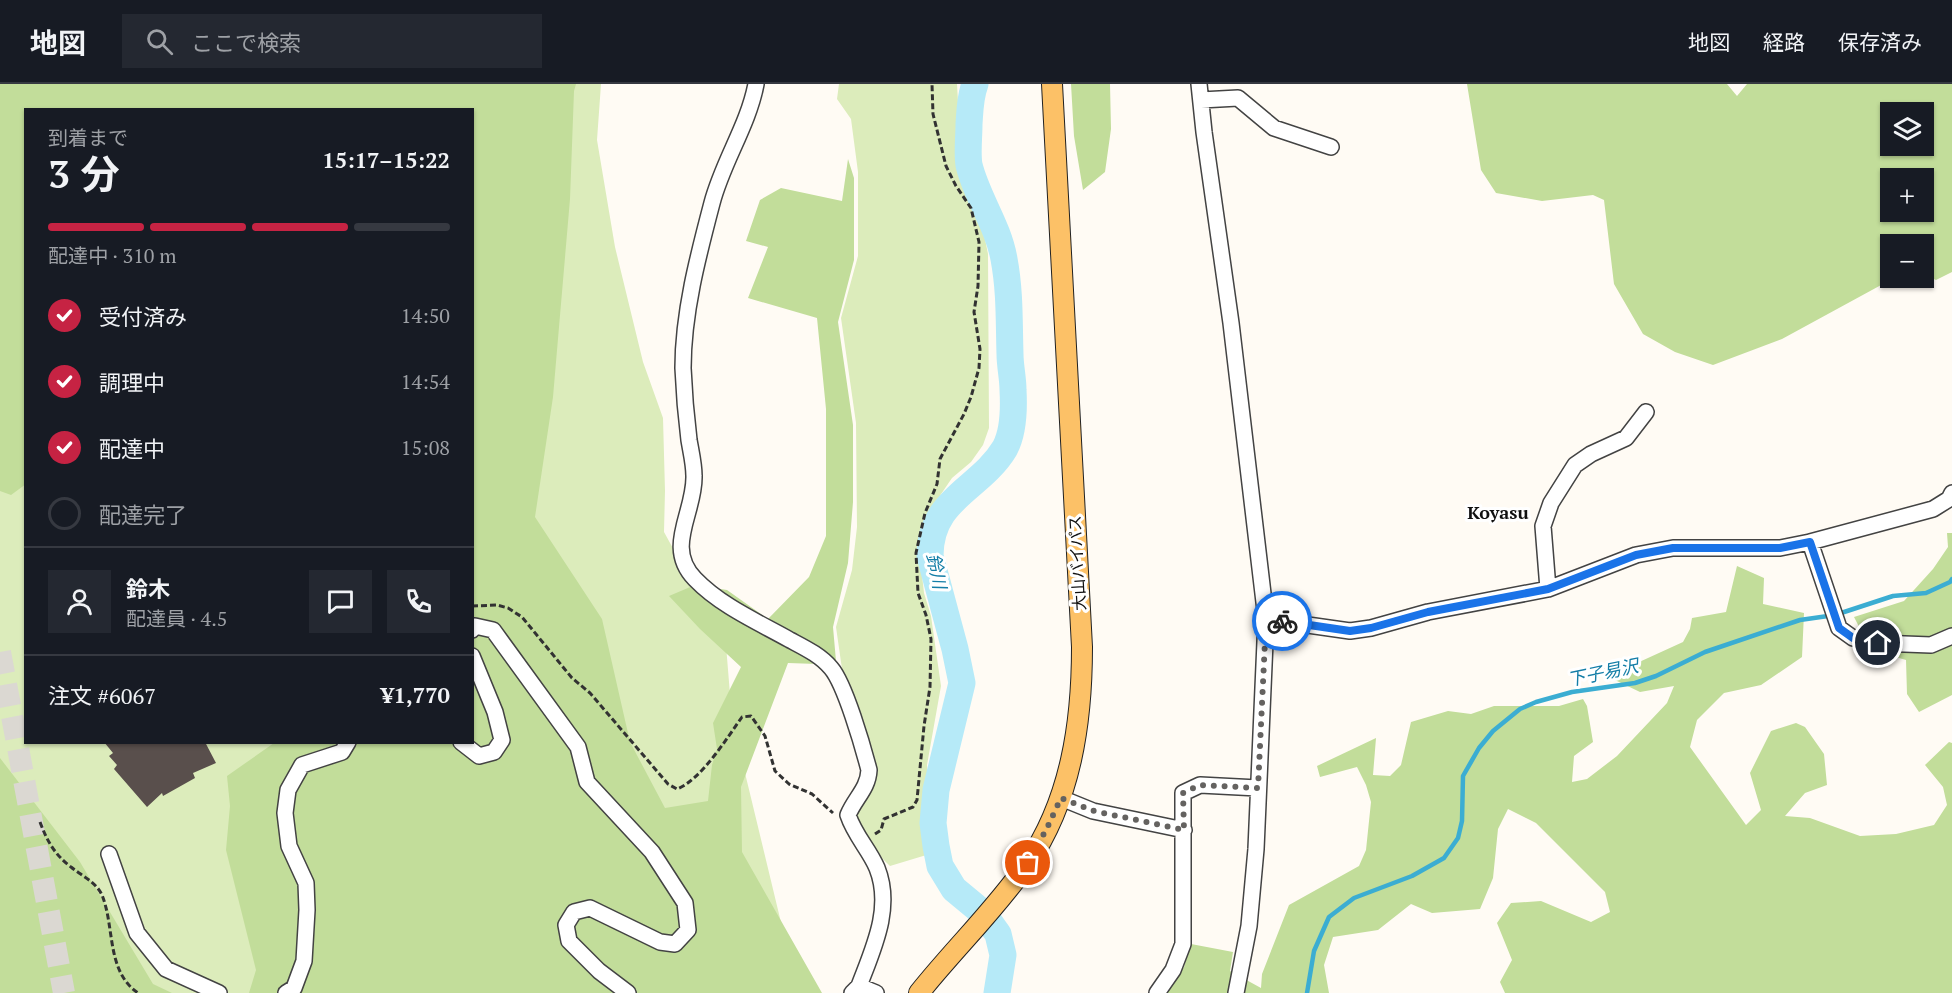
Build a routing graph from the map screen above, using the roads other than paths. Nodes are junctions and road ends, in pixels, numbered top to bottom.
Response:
1 (756, 84) edge
2 (1052, 84) edge
3 (1199, 84) edge
4 (1201, 100) junction
5 (1331, 147) dead end
6 (1646, 412) dead end
7 (1952, 493) edge
8 (1810, 542) junction
9 (1548, 589) junction
10 (1266, 620) junction
11 (474, 627) edge
12 (1952, 636) edge
13 (474, 661) edge
14 (347, 744) edge
15 (464, 744) edge
16 (1258, 788) junction
17 (1061, 798) junction
18 (1184, 830) junction
19 (109, 854) dead end
20 (855, 990) edge
21 (219, 993) edge
22 (286, 993) edge
23 (628, 993) edge
24 (876, 993) edge
25 (919, 993) edge
26 (1157, 993) edge
27 (1236, 993) edge

1 - 20 street
2 - 17 main road, 大山バイパス
3 - 4 street
4 - 5 street
4 - 10 street
6 - 9 street
7 - 8 street
8 - 9 street
8 - 12 street
9 - 10 street
10 - 16 street
11 - 23 street
13 - 15 street
14 - 22 street
16 - 18 street
16 - 27 street
17 - 18 street
17 - 25 main road, 大山バイパス
18 - 26 street
19 - 21 street
20 - 24 street

